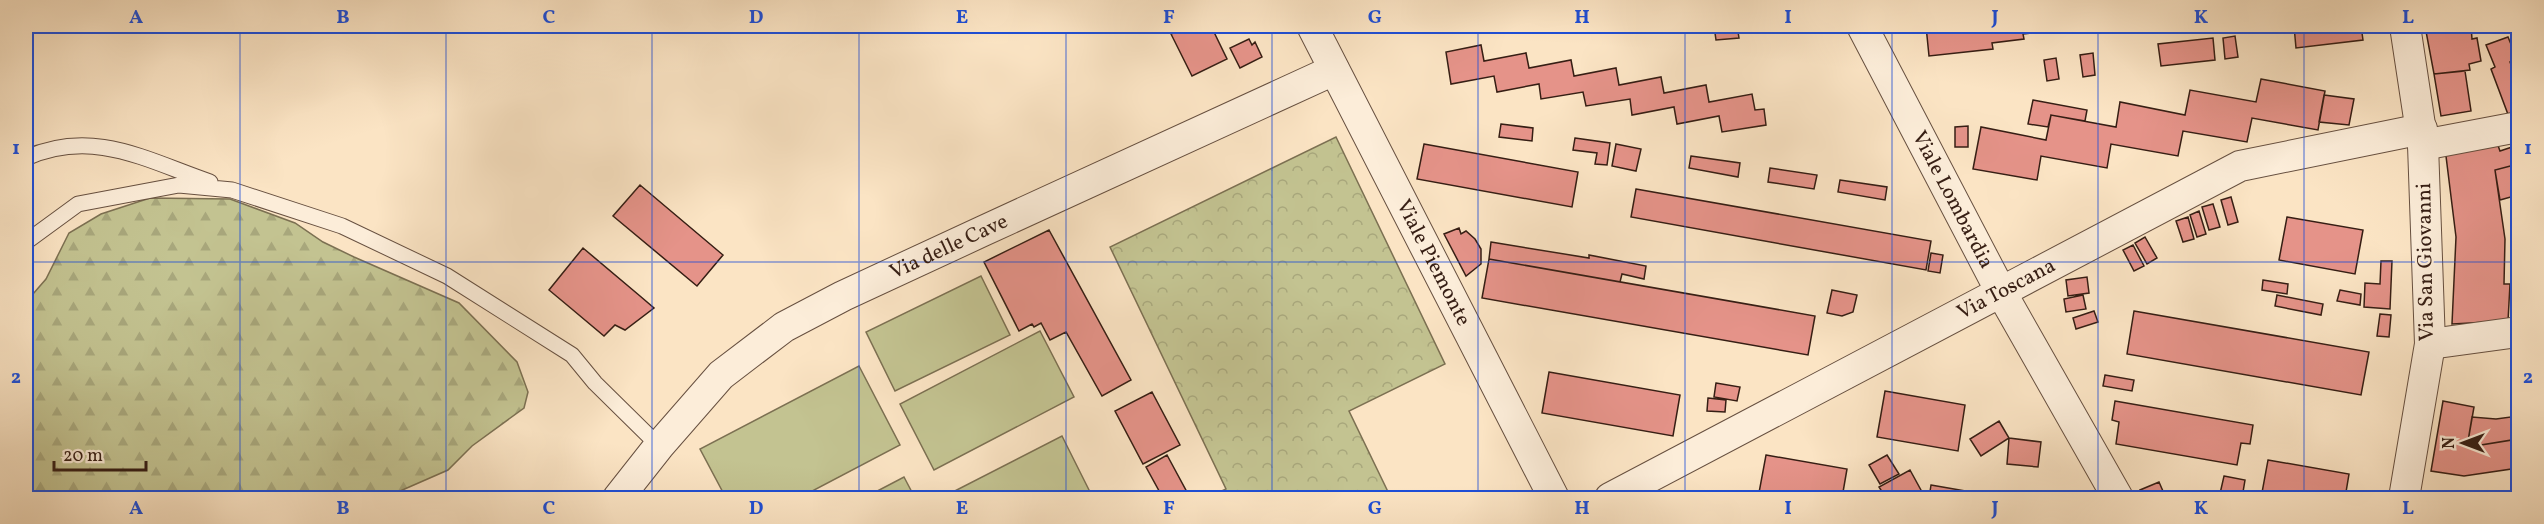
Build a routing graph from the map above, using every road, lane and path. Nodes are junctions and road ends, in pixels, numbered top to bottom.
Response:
1 (1312, 26) edge
2 (1862, 26) edge
3 (2406, 26) edge
4 (1334, 70) junction
5 (2518, 127) edge
6 (2422, 137) junction
7 (26, 158) edge
8 (232, 190) junction
9 (26, 242) edge
10 (2001, 292) junction
11 (2518, 332) edge
12 (2430, 344) junction
13 (659, 446) junction
14 (618, 498) edge
15 (1554, 498) edge
16 (1610, 498) edge
17 (2118, 498) edge
18 (2404, 498) edge

1 - 4 street, Viale Piemonte
2 - 10 street, Viale Lombardia
3 - 6 street, Via San Giovanni
4 - 13 street, Via delle Cave
4 - 15 street, Viale Piemonte
5 - 6 street, Via Toscana
6 - 10 street, Via Toscana
6 - 12 street, Via San Giovanni
7 - 8 lane
8 - 9 lane
8 - 13 lane
10 - 16 street, Via Toscana
10 - 17 street, Viale Lombardia
11 - 12 street
12 - 18 street, Via San Giovanni
13 - 14 street, Via delle Cave

